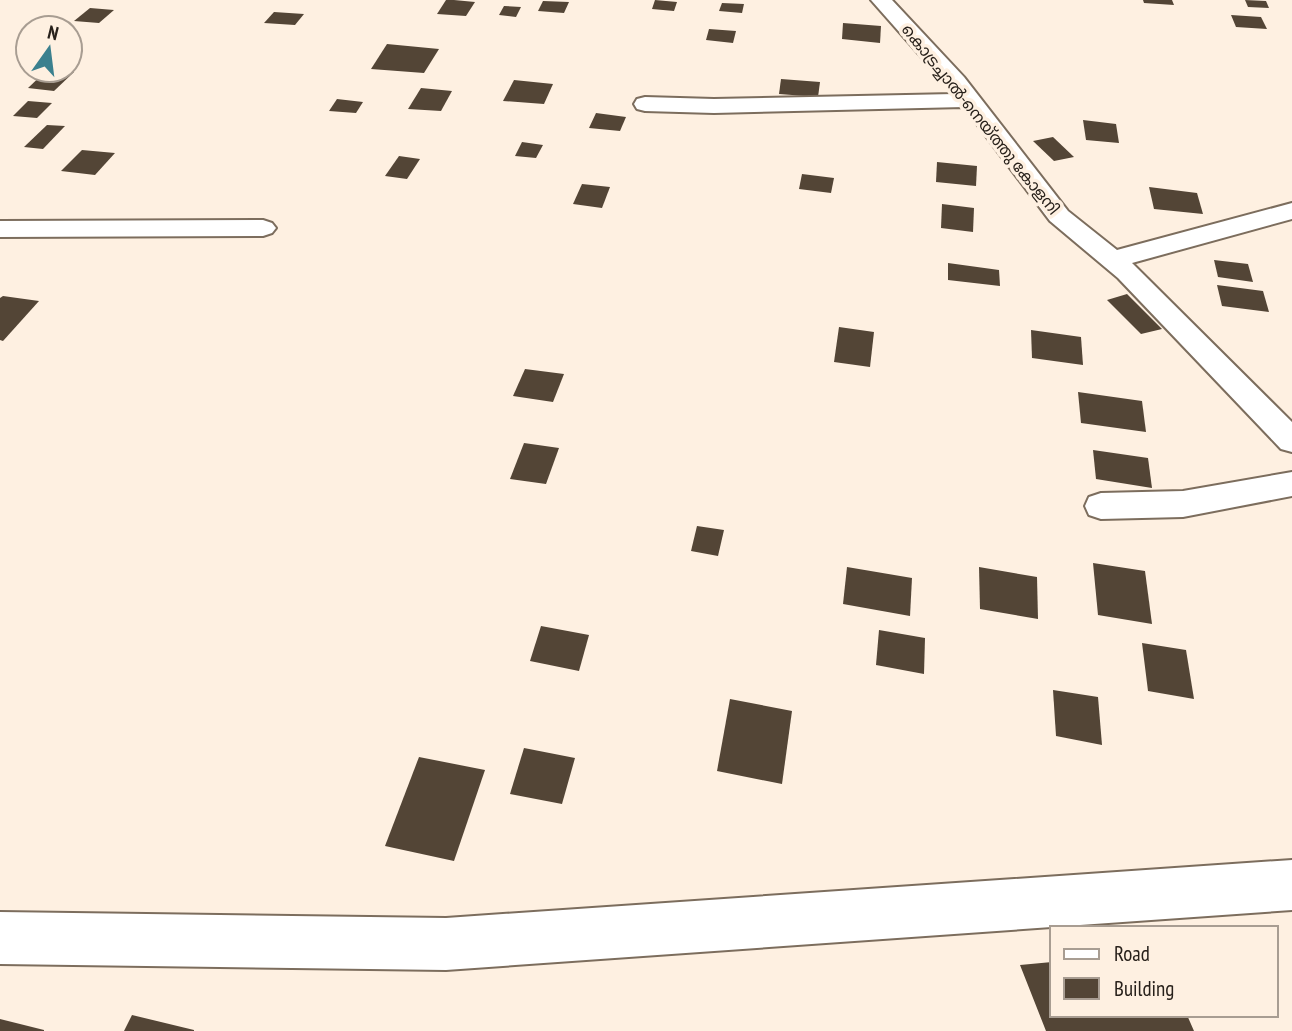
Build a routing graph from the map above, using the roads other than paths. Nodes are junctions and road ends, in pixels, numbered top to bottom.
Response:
1 (881, 0) edge
2 (969, 100) junction
3 (645, 104) dead end
4 (1292, 211) edge
5 (0, 229) edge
6 (263, 229) dead end
7 (1112, 260) junction
8 (1292, 441) edge
9 (1292, 484) edge
10 (1101, 506) dead end
11 (1292, 885) edge
12 (0, 938) edge

1 - 2 street, കൊട്രച്ചാൽ-നെയ്ത്തു കോളനി
2 - 3 street
2 - 7 street, കൊട്രച്ചാൽ-നെയ്ത്തു കോളനി
4 - 7 street
5 - 6 street
7 - 8 street, കൊട്രച്ചാൽ-നെയ്ത്തു കോളനി
9 - 10 street
11 - 12 main road

